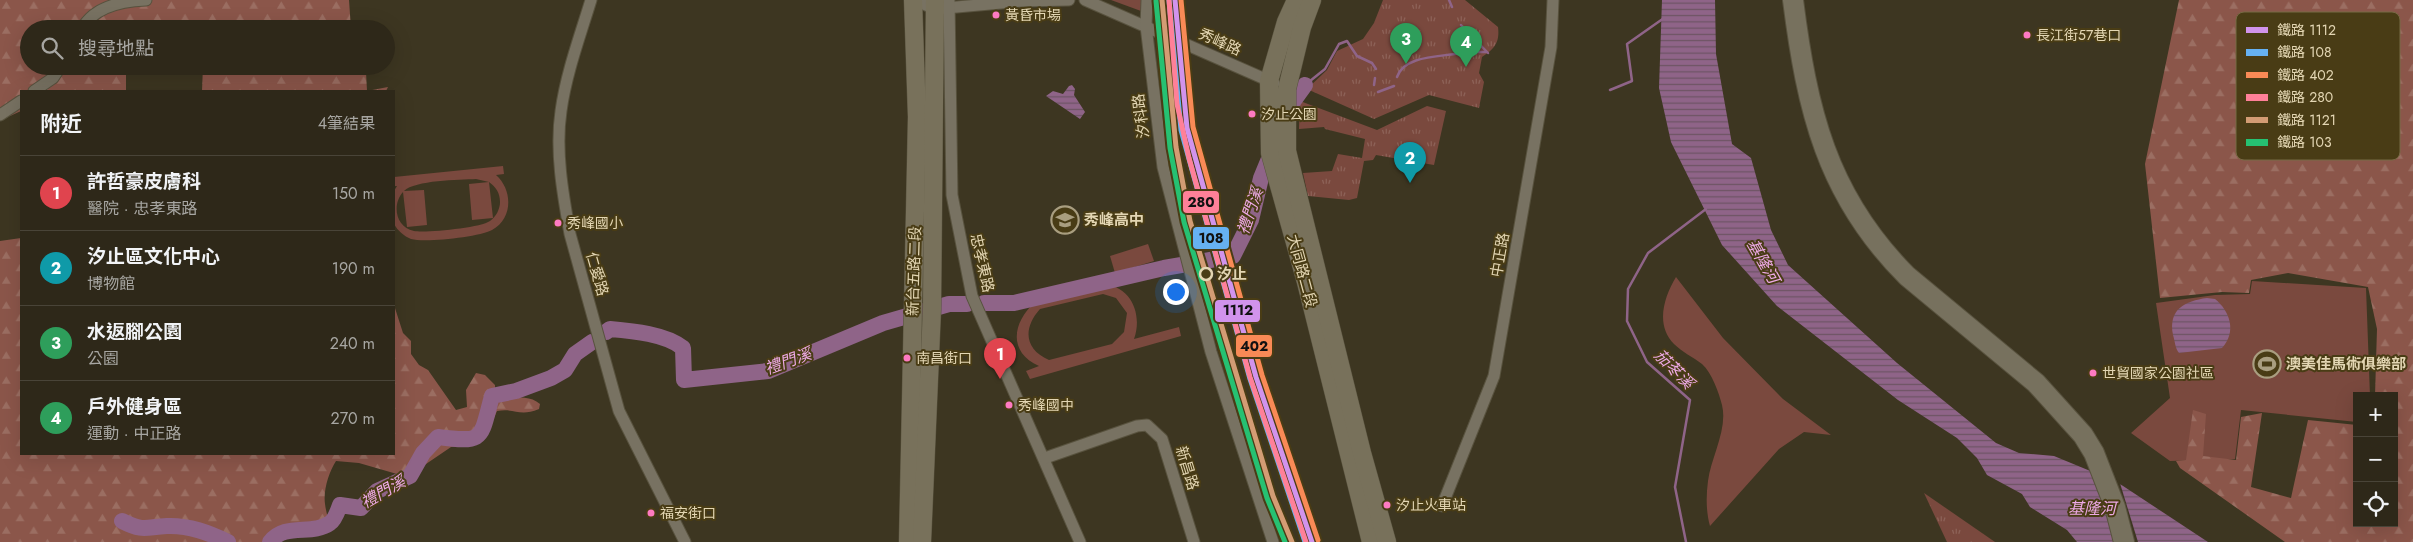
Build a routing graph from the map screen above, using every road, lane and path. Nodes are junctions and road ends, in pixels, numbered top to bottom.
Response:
1 (146, 0) edge
2 (591, 0) edge
3 (914, 0) edge
4 (1069, 0) edge
5 (1086, 0) edge
6 (1147, 0) edge
7 (1296, 0) edge
8 (1312, 0) edge
9 (1553, 0) edge
10 (1793, 0) edge
11 (1805, 0) edge
12 (942, 4) edge
13 (89, 20) edge
14 (1146, 26) junction
15 (55, 75) edge
16 (1270, 81) junction
17 (1287, 89) junction
18 (35, 90) edge
19 (20, 102) edge
20 (0, 114) edge
21 (1278, 152) junction
22 (1045, 458) junction
23 (1442, 506) dead end
24 (685, 542) edge
25 (908, 542) edge
26 (922, 542) edge
27 (1080, 542) edge
28 (1194, 542) edge
29 (1273, 542) edge
30 (1371, 542) edge
31 (1387, 542) edge
32 (2124, 542) edge
33 (2131, 542) edge

1 - 13 street
2 - 24 street, 仁愛路
3 - 12 street
3 - 25 main road, 新台五路二段
4 - 12 street
5 - 14 street, 秀峰路
6 - 14 street, 汐科路
7 - 16 main road, 大同路二段
8 - 17 main road, 大同路二段
9 - 23 street, 中正路
10 - 32 highway
11 - 33 highway
12 - 22 street, 忠孝東路
12 - 26 main road, 新台五路二段
14 - 16 street, 秀峰路
14 - 29 street, 汐科路
15 - 18 street
16 - 17 street, 秀峰路
16 - 21 main road, 大同路二段
17 - 21 main road, 大同路二段
19 - 20 street
21 - 30 main road, 大同路二段
21 - 31 main road, 大同路二段
22 - 27 street, 忠孝東路
22 - 28 street, 新昌路

